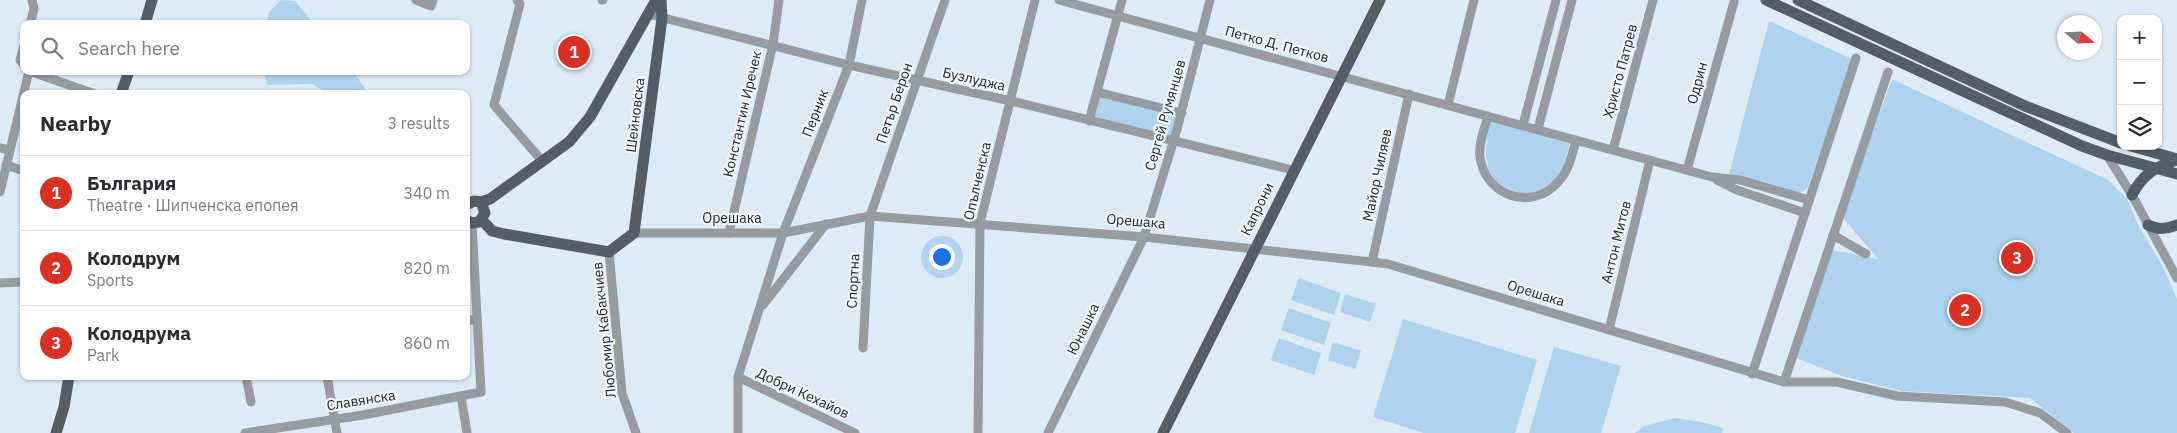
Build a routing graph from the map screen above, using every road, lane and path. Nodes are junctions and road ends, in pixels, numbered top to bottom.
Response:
1 (32, 0) edge
2 (152, 0) edge
3 (416, 0) edge
4 (433, 0) edge
5 (656, 0) edge
6 (661, 0) edge
7 (779, 0) edge
8 (862, 0) edge
9 (945, 0) edge
10 (1034, 0) edge
11 (1059, 0) edge
12 (1122, 0) edge
13 (1210, 0) edge
14 (1380, 0) edge
15 (1474, 0) edge
16 (1556, 0) edge
17 (1572, 0) edge
18 (1653, 0) edge
19 (1766, 0) edge
20 (1798, 0) edge
21 (519, 1) edge
22 (1734, 2) dead end
23 (648, 14) junction
24 (1118, 16) junction
25 (662, 18) junction
26 (31, 20) edge
27 (146, 20) edge
28 (1200, 37) junction
29 (772, 44) junction
30 (1856, 58) dead end
31 (849, 65) junction
32 (1888, 72) dead end
33 (28, 75) edge
34 (40, 75) edge
35 (128, 75) edge
36 (1341, 75) junction
37 (916, 80) junction
38 (24, 90) edge
39 (84, 90) edge
40 (122, 90) edge
41 (1097, 92) junction
42 (1409, 94) junction
43 (1011, 102) junction
44 (1448, 105) junction
45 (20, 108) edge
46 (1182, 113) junction
47 (1488, 116) junction
48 (1090, 121) junction
49 (1523, 125) junction
50 (1538, 130) junction
51 (1576, 140) junction
52 (1172, 141) junction
53 (2117, 141) edge
54 (0, 148) edge
55 (10, 150) junction
56 (1613, 150) junction
57 (2145, 150) edge
58 (2107, 155) junction
59 (2177, 159) edge
60 (1650, 160) junction
61 (543, 162) junction
62 (6, 166) junction
63 (2153, 169) junction
64 (20, 170) edge
65 (1293, 170) junction
66 (1687, 170) junction
67 (2177, 174) edge
68 (1712, 177) junction
69 (0, 192) edge
70 (2132, 195) junction
71 (1809, 200) junction
72 (481, 202) junction
73 (470, 203) edge
74 (1805, 212) junction
75 (870, 216) junction
76 (473, 221) edge
77 (980, 223) junction
78 (826, 224) junction
79 (2148, 225) junction
80 (2177, 226) edge
81 (634, 233) junction
82 (729, 233) junction
83 (783, 233) junction
84 (1833, 235) junction
85 (1144, 237) junction
86 (1254, 249) junction
87 (609, 252) junction
88 (1866, 254) dead end
89 (1372, 262) junction
90 (2177, 278) edge
91 (20, 282) edge
92 (0, 283) edge
93 (760, 309) junction
94 (477, 319) junction
95 (470, 320) edge
96 (1609, 330) junction
97 (863, 348) dead end
98 (1752, 374) junction
99 (738, 377) junction
100 (68, 380) edge
101 (247, 380) edge
102 (328, 380) edge
103 (1784, 382) junction
104 (461, 396) junction
105 (251, 402) dead end
106 (334, 419) junction
107 (256, 432) edge
108 (56, 433) edge
109 (245, 433) edge
110 (337, 433) edge
111 (467, 433) edge
112 (636, 433) edge
113 (738, 433) edge
114 (856, 433) edge
115 (978, 433) edge
116 (1048, 433) edge
117 (1164, 433) edge
118 (2067, 433) edge

1 - 26 street
2 - 27 main road
3 - 4 street
5 - 23 main road
6 - 25 main road, Шейновска
7 - 29 street, Константин Иречек
8 - 31 street, Перник
9 - 37 street, Петър Берон
10 - 43 street, Опълченска
11 - 24 street, Петко Д. Петков
12 - 24 street
13 - 28 street, Сергей Румянцев
14 - 36 main road, Капрони
15 - 44 street
16 - 49 street
17 - 50 street
18 - 56 street, Христо Патрев
19 - 58 main road
20 - 53 main road
21 - 61 street
22 - 66 street, Одрин
23 - 25 street, Бузлуджа
23 - 61 main road
24 - 28 street, Петко Д. Петков
24 - 41 street
25 - 29 street, Бузлуджа
25 - 81 main road, Шейновска
28 - 36 street, Петко Д. Петков
28 - 46 street, Сергей Румянцев
29 - 31 street, Бузлуджа
29 - 82 street, Константин Иречек
30 - 71 street
31 - 37 street, Бузлуджа
31 - 83 street, Перник
32 - 84 street
33 - 38 street
34 - 39 street
35 - 40 main road
36 - 42 street, Петко Д. Петков
36 - 65 main road, Капрони
37 - 43 street, Бузлуджа
37 - 75 street, Петър Берон
41 - 46 street
41 - 48 street
42 - 44 street, Петко Д. Петков
42 - 89 street, Майор Чиляев
43 - 48 street, Бузлуджа
43 - 77 street, Опълченска
44 - 47 street, Петко Д. Петков
45 - 55 street
46 - 52 street, Сергей Румянцев
47 - 49 street, Петко Д. Петков
47 - 51 street
48 - 52 street, Бузлуджа
49 - 50 street, Петко Д. Петков
50 - 51 street, Петко Д. Петков
51 - 56 street, Петко Д. Петков
52 - 65 street, Бузлуджа
52 - 85 street, Сергей Румянцев
54 - 55 street
55 - 62 street
56 - 60 street, Петко Д. Петков
57 - 59 main road
58 - 63 main road
58 - 70 street
59 - 63 main road
60 - 66 street, Петко Д. Петков
60 - 96 street, Антон Митов
61 - 72 main road
62 - 64 street
62 - 69 street
63 - 67 main road
63 - 70 main road
65 - 86 main road, Капрони
66 - 68 street, Петко Д. Петков
68 - 71 street, Петко Д. Петков
68 - 74 street, Петко Д. Петков
70 - 79 street
71 - 74 street
72 - 73 main road
72 - 76 main road
74 - 98 street
75 - 77 street, Орешака
75 - 78 street, Орешака
75 - 97 street, Спортна
76 - 87 main road
76 - 94 street
77 - 85 street, Орешака
77 - 115 street, Опълченска
78 - 83 street, Орешака
78 - 93 street
79 - 80 main road
79 - 90 street
81 - 82 street, Орешака
81 - 87 main road
82 - 83 street, Орешака
83 - 93 street, Перник
84 - 88 street
84 - 103 street
85 - 86 street, Орешака
85 - 116 street, Юнашка
86 - 89 street, Орешака
86 - 117 main road, Капрони
87 - 112 street, Любомир Кабакчиев
89 - 96 street, Орешака
91 - 92 street
93 - 99 street, Перник
94 - 95 street
94 - 104 street, Славянска
96 - 98 street, Орешака
98 - 103 street, Орешака
99 - 113 street, Перник
99 - 114 street, Добри Кехайов
100 - 108 main road
101 - 105 street
102 - 106 street
103 - 118 street, Орешака
104 - 106 street, Славянска
104 - 111 street
106 - 107 street, Славянска
106 - 110 street
107 - 109 street, Славянска

